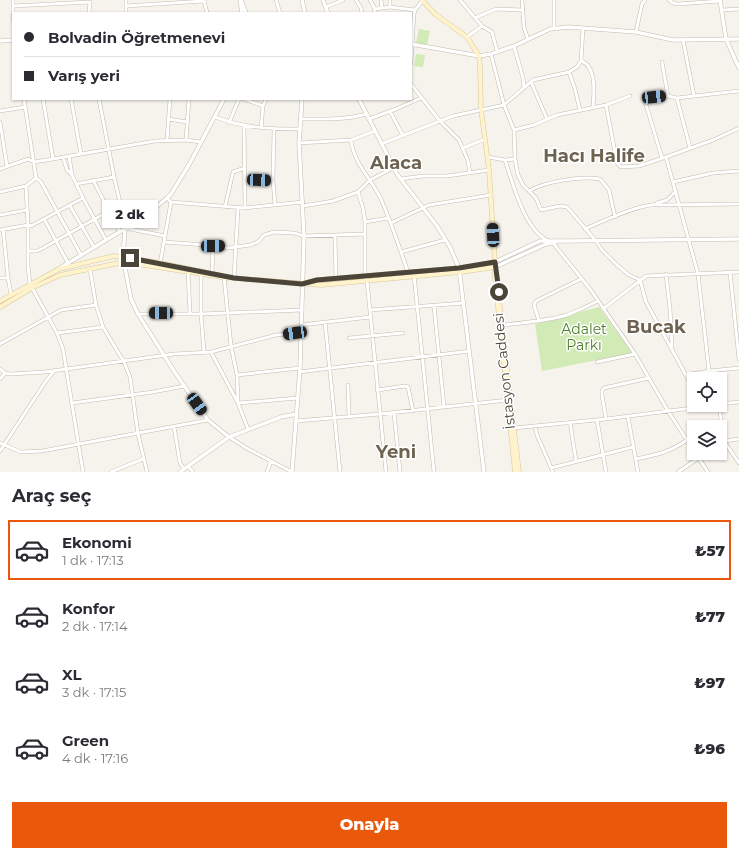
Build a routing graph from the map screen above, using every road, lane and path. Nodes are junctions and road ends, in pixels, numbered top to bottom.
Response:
1 (13, 0) edge
2 (126, 0) edge
3 (204, 0) edge
4 (240, 0) edge
5 (276, 0) edge
6 (302, 0) edge
7 (323, 0) edge
8 (343, 0) edge
9 (356, 0) edge
10 (370, 0) edge
11 (381, 0) edge
12 (390, 0) edge
13 (423, 0) edge
14 (460, 0) edge
15 (522, 0) edge
16 (554, 0) edge
17 (645, 0) edge
18 (670, 0) edge
19 (720, 0) edge
20 (90, 1) edge
21 (707, 1) edge
22 (13, 6) junction
23 (126, 6) junction
24 (326, 7) junction
25 (390, 7) junction
26 (382, 8) junction
27 (739, 9) edge
28 (415, 10) junction
29 (523, 10) junction
30 (722, 10) junction
31 (375, 11) edge
32 (13, 12) edge
33 (89, 12) edge
34 (126, 12) edge
35 (207, 12) edge
36 (242, 12) edge
37 (246, 12) edge
38 (280, 12) edge
39 (305, 12) edge
40 (328, 12) edge
41 (362, 12) edge
42 (475, 18) junction
43 (482, 26) junction
44 (554, 28) junction
45 (583, 28) junction
46 (636, 32) junction
47 (467, 37) junction
48 (528, 39) junction
49 (726, 39) junction
50 (739, 39) edge
51 (12, 40) edge
52 (683, 40) junction
53 (0, 41) edge
54 (412, 44) edge
55 (514, 46) junction
56 (497, 51) junction
57 (490, 54) junction
58 (479, 56) junction
59 (581, 61) junction
60 (662, 62) dead end
61 (739, 68) edge
62 (569, 72) junction
63 (531, 82) junction
64 (412, 85) edge
65 (524, 88) junction
66 (739, 92) edge
67 (630, 96) dead end
68 (668, 96) junction
69 (694, 96) junction
70 (421, 98) junction
71 (677, 98) junction
72 (24, 100) edge
73 (43, 100) edge
74 (71, 100) edge
75 (100, 100) edge
76 (170, 100) edge
77 (189, 100) edge
78 (224, 100) edge
79 (239, 100) edge
80 (247, 100) edge
81 (266, 100) edge
82 (302, 100) edge
83 (360, 100) edge
84 (504, 105) junction
85 (263, 106) junction
86 (606, 106) junction
87 (25, 107) junction
88 (593, 107) junction
89 (480, 109) junction
90 (580, 110) junction
91 (0, 111) edge
92 (390, 111) junction
93 (367, 114) junction
94 (215, 117) junction
95 (168, 119) junction
96 (301, 119) junction
97 (369, 119) junction
98 (547, 119) junction
99 (440, 121) junction
100 (0, 122) edge
101 (187, 122) junction
102 (229, 122) junction
103 (244, 126) junction
104 (261, 128) junction
105 (739, 128) edge
106 (274, 129) junction
107 (300, 129) junction
108 (374, 130) junction
109 (514, 130) junction
110 (403, 136) junction
111 (485, 139) junction
112 (167, 140) junction
113 (186, 140) junction
114 (351, 140) junction
115 (201, 142) junction
116 (299, 144) junction
117 (381, 144) junction
118 (108, 148) junction
119 (463, 148) junction
120 (690, 148) junction
121 (81, 154) junction
122 (69, 156) junction
123 (63, 157) junction
124 (488, 157) junction
125 (664, 157) junction
126 (53, 159) junction
127 (515, 159) junction
128 (505, 160) junction
129 (34, 162) junction
130 (7, 166) junction
131 (245, 168) junction
132 (393, 168) junction
133 (0, 169) edge
134 (489, 170) junction
135 (739, 171) edge
136 (470, 174) junction
137 (72, 175) junction
138 (114, 177) junction
139 (36, 178) junction
140 (245, 179) junction
141 (400, 179) junction
142 (93, 180) junction
143 (273, 180) junction
144 (370, 180) junction
145 (520, 181) junction
146 (673, 182) junction
147 (76, 184) junction
148 (512, 184) junction
149 (26, 186) junction
150 (529, 191) junction
151 (0, 192) edge
152 (358, 192) junction
153 (675, 192) junction
154 (491, 195) junction
155 (83, 198) junction
156 (167, 198) junction
157 (171, 202) junction
158 (303, 204) junction
159 (656, 204) junction
160 (739, 204) edge
161 (678, 205) junction
162 (70, 206) junction
163 (275, 206) junction
164 (225, 207) junction
165 (422, 207) junction
166 (238, 208) junction
167 (245, 208) junction
168 (27, 210) junction
169 (109, 210) junction
170 (57, 212) junction
171 (0, 215) edge
172 (615, 217) junction
173 (94, 218) junction
174 (388, 218) junction
175 (44, 219) junction
176 (365, 222) junction
177 (391, 223) junction
178 (81, 225) junction
179 (28, 226) junction
180 (125, 228) junction
181 (2, 229) edge
182 (585, 229) junction
183 (120, 232) junction
184 (69, 233) junction
185 (365, 234) junction
186 (165, 236) junction
187 (304, 236) junction
188 (334, 236) junction
189 (739, 239) edge
190 (106, 240) junction
191 (445, 240) junction
192 (546, 240) junction
193 (56, 241) junction
194 (568, 241) junction
195 (596, 241) junction
196 (689, 241) junction
197 (164, 242) junction
198 (554, 243) junction
199 (213, 246) junction
200 (94, 247) junction
201 (236, 247) junction
202 (28, 251) junction
203 (401, 252) junction
204 (5, 254) junction
205 (0, 255) edge
206 (81, 255) junction
207 (123, 257) junction
208 (124, 262) junction
209 (68, 263) junction
210 (495, 264) junction
211 (159, 265) junction
212 (59, 269) junction
213 (90, 269) junction
214 (460, 270) junction
215 (188, 272) junction
216 (408, 272) junction
217 (414, 272) junction
218 (730, 272) junction
219 (739, 272) edge
220 (212, 273) junction
221 (666, 274) junction
222 (698, 274) junction
223 (201, 275) junction
224 (365, 276) junction
225 (224, 277) junction
226 (414, 277) junction
227 (0, 278) edge
228 (8, 278) junction
229 (234, 278) junction
230 (581, 278) junction
231 (336, 279) junction
232 (640, 280) junction
233 (367, 281) junction
234 (30, 284) junction
235 (302, 284) junction
236 (32, 288) junction
237 (11, 294) junction
238 (0, 301) edge
239 (598, 301) junction
240 (464, 303) junction
241 (96, 305) junction
242 (434, 306) junction
243 (0, 307) edge
244 (417, 307) junction
245 (603, 309) junction
246 (302, 310) junction
247 (370, 310) junction
248 (227, 312) junction
249 (190, 313) junction
250 (138, 314) junction
251 (201, 314) junction
252 (48, 317) junction
253 (370, 317) junction
254 (539, 321) junction
255 (325, 322) junction
256 (301, 325) junction
257 (502, 325) junction
258 (103, 327) junction
259 (57, 333) junction
260 (301, 333) junction
261 (403, 333) dead end
262 (372, 336) junction
263 (349, 338) dead end
264 (0, 344) edge
265 (231, 346) junction
266 (672, 347) junction
267 (470, 351) junction
268 (204, 352) junction
269 (211, 352) junction
270 (635, 354) junction
271 (438, 355) junction
272 (165, 356) junction
273 (422, 356) junction
274 (739, 358) edge
275 (124, 362) junction
276 (374, 362) junction
277 (597, 362) dead end
278 (66, 368) junction
279 (329, 368) junction
280 (739, 368) edge
281 (0, 369) edge
282 (55, 370) junction
283 (300, 370) junction
284 (709, 371) junction
285 (5, 374) junction
286 (237, 375) junction
287 (686, 375) joint
288 (648, 378) junction
289 (0, 379) edge
290 (348, 385) dead end
291 (184, 386) junction
292 (377, 390) junction
293 (133, 394) junction
294 (298, 398) junction
295 (508, 400) junction
296 (739, 402) edge
297 (72, 403) junction
298 (238, 403) junction
299 (476, 404) junction
300 (727, 404) edge
301 (444, 407) junction
302 (687, 408) edge
303 (427, 409) junction
304 (413, 411) junction
305 (668, 411) junction
306 (394, 413) junction
307 (297, 414) junction
308 (380, 414) junction
309 (349, 416) junction
310 (628, 417) junction
311 (334, 418) junction
312 (606, 419) junction
313 (208, 420) junction
314 (597, 420) junction
315 (296, 422) junction
316 (570, 422) junction
317 (535, 426) junction
318 (174, 427) junction
319 (514, 428) junction
320 (248, 430) junction
321 (138, 434) junction
322 (229, 437) junction
323 (739, 439) edge
324 (687, 440) joint
325 (727, 441) edge
326 (0, 443) edge
327 (78, 444) junction
328 (4, 445) junction
329 (727, 445) edge
330 (633, 447) junction
331 (0, 452) edge
332 (603, 454) junction
333 (636, 458) junction
334 (143, 459) junction
335 (695, 460) edge
336 (699, 460) edge
337 (271, 461) junction
338 (576, 461) junction
339 (739, 463) edge
340 (188, 466) junction
341 (551, 468) junction
342 (184, 469) junction
343 (83, 472) edge
344 (110, 472) edge
345 (146, 472) edge
346 (180, 472) edge
347 (193, 472) edge
348 (267, 472) edge
349 (292, 472) edge
350 (340, 472) edge
351 (386, 472) edge
352 (400, 472) edge
353 (434, 472) edge
354 (484, 472) edge
355 (515, 472) edge
356 (519, 472) edge
357 (553, 472) edge
358 (606, 472) edge
359 (638, 472) edge
360 (678, 472) edge
361 (708, 472) edge

1 - 22 street
2 - 23 street
3 - 23 street
3 - 35 street
4 - 36 street
4 - 37 street
5 - 38 street
6 - 39 street
7 - 24 street
8 - 24 street
9 - 41 street
10 - 31 street
11 - 26 street
12 - 25 street
13 - 28 street
13 - 47 main road
14 - 42 street
15 - 29 street
16 - 44 street
17 - 46 street
18 - 21 street
19 - 21 street
19 - 30 street
20 - 22 street
20 - 33 street
22 - 32 street
23 - 34 street
24 - 40 street
25 - 26 street
25 - 28 street
26 - 31 street
27 - 30 street
28 - 54 street
29 - 42 street
29 - 48 street
30 - 49 street
42 - 43 street
43 - 47 street
43 - 56 street
44 - 45 street
44 - 48 street
45 - 46 street
45 - 59 street
46 - 52 street
47 - 58 main road
48 - 55 street
49 - 50 street
49 - 52 street
49 - 61 street
51 - 53 street
52 - 69 street
54 - 58 street
55 - 56 street
55 - 65 street
56 - 57 street
57 - 58 street
57 - 84 street
58 - 89 main road, İstasyon Caddesi
59 - 62 street
59 - 88 street
60 - 68 street
62 - 63 street
62 - 90 street
63 - 65 street
63 - 98 street
64 - 70 street
65 - 84 street
66 - 69 street
67 - 86 street
68 - 71 street
68 - 125 street
69 - 71 street
70 - 92 street
70 - 99 street
71 - 120 street
72 - 87 street
73 - 126 street
74 - 121 street
75 - 118 street
76 - 95 street
77 - 101 street
78 - 94 street
79 - 102 street
80 - 85 street
81 - 85 street
82 - 96 street
83 - 93 street
84 - 89 street
84 - 109 street
85 - 104 street
86 - 88 street
86 - 125 street
87 - 91 street
87 - 129 street
88 - 90 street
89 - 99 street
89 - 111 main road, İstasyon Caddesi
90 - 98 street
92 - 97 street
92 - 110 street
93 - 96 street
93 - 97 street
94 - 102 street
94 - 115 street
95 - 101 street
95 - 112 street
96 - 107 street
97 - 108 street
98 - 109 street
99 - 110 street
99 - 119 street
100 - 130 street
101 - 113 street
102 - 103 street
103 - 104 street
103 - 131 street
104 - 106 street
105 - 120 street
106 - 107 street
106 - 143 street
107 - 116 street
108 - 114 street
108 - 117 street
109 - 127 street
110 - 117 street
111 - 119 street
111 - 124 main road, İstasyon Caddesi
112 - 113 street
112 - 118 street
113 - 115 street
114 - 116 street
114 - 144 street
115 - 156 street
116 - 158 street
117 - 132 street
118 - 121 street
118 - 138 street
119 - 136 street
120 - 125 street
121 - 122 street
122 - 123 street
122 - 137 street
123 - 126 street
123 - 137 street
124 - 128 street
124 - 134 main road, İstasyon Caddesi
125 - 146 street
126 - 129 street
127 - 128 street
127 - 145 street
128 - 148 street
129 - 130 street
129 - 139 street
130 - 133 street
131 - 140 street
131 - 164 street
132 - 141 street
132 - 144 street
134 - 136 street
134 - 154 main road, İstasyon Caddesi
135 - 146 street
136 - 141 street
137 - 147 street
138 - 142 street
138 - 180 street
139 - 149 street
139 - 170 street
140 - 143 street
140 - 167 street
141 - 165 street
142 - 147 street
142 - 169 street
143 - 163 street
144 - 152 street
144 - 174 street
145 - 148 street
145 - 150 street
146 - 153 street
147 - 155 street
148 - 192 street
149 - 151 street
149 - 168 street
150 - 172 street
150 - 182 street
152 - 158 street
152 - 176 street
153 - 159 street
153 - 161 street
154 - 165 street
154 - 210 main road, İstasyon Caddesi
155 - 162 street
155 - 173 street
156 - 157 street
156 - 180 street
157 - 164 street
157 - 186 street
158 - 163 street
158 - 187 street
159 - 161 street
159 - 172 street
160 - 161 street
161 - 196 street
162 - 170 street
162 - 178 street
163 - 167 street
164 - 166 street
165 - 177 street
165 - 191 street
166 - 167 street
166 - 201 street
168 - 171 street
168 - 179 street
169 - 173 street
169 - 183 street
170 - 175 street
170 - 184 street
172 - 182 street
173 - 178 street
173 - 190 street
174 - 176 street
174 - 177 street
175 - 179 street
175 - 193 street
176 - 185 street
177 - 203 street
178 - 184 street
178 - 200 street
179 - 181 street
179 - 202 street
180 - 183 street
180 - 186 street
180 - 207 street
181 - 204 street
182 - 195 street
183 - 190 street
184 - 193 street
184 - 206 street
185 - 188 street
185 - 224 street
186 - 197 street
187 - 188 street
187 - 201 street
187 - 235 street
188 - 231 street
189 - 196 street
190 - 200 street
191 - 203 street
191 - 214 street
192 - 194 street
192 - 198 street
192 - 210 street
193 - 202 street
193 - 209 street
194 - 195 street
194 - 198 street
195 - 196 street
195 - 232 street
196 - 222 street
197 - 199 street
197 - 211 street
198 - 210 street
198 - 230 street
199 - 201 street
199 - 220 street
200 - 206 street
201 - 229 street
202 - 234 street
203 - 216 street
204 - 205 street
204 - 228 street
206 - 209 street
207 - 208 street
207 - 211 main road
207 - 212 main road
208 - 211 main road
208 - 213 main road
208 - 250 street
209 - 212 street
210 - 214 main road
210 - 257 main road
210 - 295 main road, İstasyon Caddesi
211 - 215 main road
211 - 220 main road
212 - 234 main road
213 - 236 main road
213 - 241 street
214 - 217 main road
214 - 226 main road
214 - 240 street
215 - 223 main road
215 - 249 street
216 - 217 main road
216 - 224 main road
217 - 226 street
218 - 219 street
218 - 222 street
218 - 274 street
220 - 225 main road
221 - 222 street
221 - 232 street
221 - 266 street
222 - 284 street
223 - 225 main road
223 - 251 street
224 - 231 main road
224 - 233 street
225 - 229 main road
225 - 248 street
226 - 233 main road
226 - 244 street
227 - 228 street
228 - 237 street
229 - 235 main road
230 - 239 street
230 - 254 street
231 - 235 main road
232 - 245 street
232 - 266 street
233 - 235 main road
233 - 247 street
234 - 236 street
234 - 237 main road
235 - 246 street
236 - 243 main road
236 - 252 street
237 - 238 main road
239 - 245 street
239 - 254 street
240 - 242 street
240 - 267 street
241 - 252 street
241 - 258 street
242 - 244 street
242 - 271 street
244 - 247 street
244 - 273 street
245 - 270 street
246 - 248 street
246 - 256 street
247 - 253 street
248 - 251 street
248 - 265 street
249 - 250 street
249 - 251 street
250 - 272 street
251 - 268 street
252 - 259 street
252 - 264 street
253 - 255 street
253 - 262 street
254 - 257 street
255 - 256 street
255 - 279 street
256 - 260 street
257 - 295 main road
258 - 259 street
258 - 275 street
259 - 278 street
260 - 265 street
260 - 283 street
261 - 262 street
262 - 263 street
262 - 276 street
265 - 269 street
265 - 286 street
266 - 287 street
267 - 271 street
267 - 299 street
268 - 269 street
268 - 272 street
269 - 298 street
270 - 277 street
270 - 288 street
271 - 273 street
271 - 301 street
272 - 275 street
272 - 291 street
273 - 276 street
273 - 303 street
275 - 278 street
275 - 293 street
276 - 279 street
276 - 292 street
278 - 282 street
278 - 297 street
279 - 283 street
279 - 311 street
280 - 284 street
281 - 285 street
282 - 285 street
282 - 328 street
283 - 286 street
283 - 294 street
284 - 287 street
285 - 289 street
286 - 298 street
288 - 305 street
288 - 312 street
290 - 309 street
291 - 293 street
291 - 313 street
292 - 304 street
292 - 308 street
293 - 297 street
293 - 321 street
294 - 298 street
294 - 307 street
295 - 299 street
295 - 319 main road
295 - 355 main road, İstasyon Caddesi
296 - 300 street
297 - 327 street
298 - 320 street
299 - 301 street
299 - 354 street
301 - 303 street
302 - 305 street
303 - 304 street
303 - 353 street
304 - 306 street
305 - 310 street
305 - 324 street
306 - 308 street
306 - 352 street
307 - 315 street
307 - 320 street
308 - 309 street
308 - 351 street
309 - 311 street
310 - 312 street
310 - 330 street
311 - 315 street
311 - 350 street
312 - 314 street
313 - 318 street
313 - 322 street
314 - 316 street
314 - 332 street
315 - 349 street
316 - 317 street
316 - 338 street
317 - 319 street
317 - 341 street
318 - 321 street
318 - 342 street
319 - 356 main road
320 - 322 street
321 - 327 street
321 - 334 street
322 - 337 street
322 - 340 street
323 - 325 street
324 - 333 street
326 - 328 street
327 - 328 street
327 - 343 street
328 - 331 street
329 - 339 street
330 - 332 street
330 - 333 street
332 - 338 street
332 - 358 street
333 - 359 street
334 - 344 street
334 - 345 street
335 - 360 street
336 - 361 street
337 - 348 street
337 - 349 street
338 - 341 street
340 - 342 street
340 - 347 street
341 - 357 street
342 - 346 street

